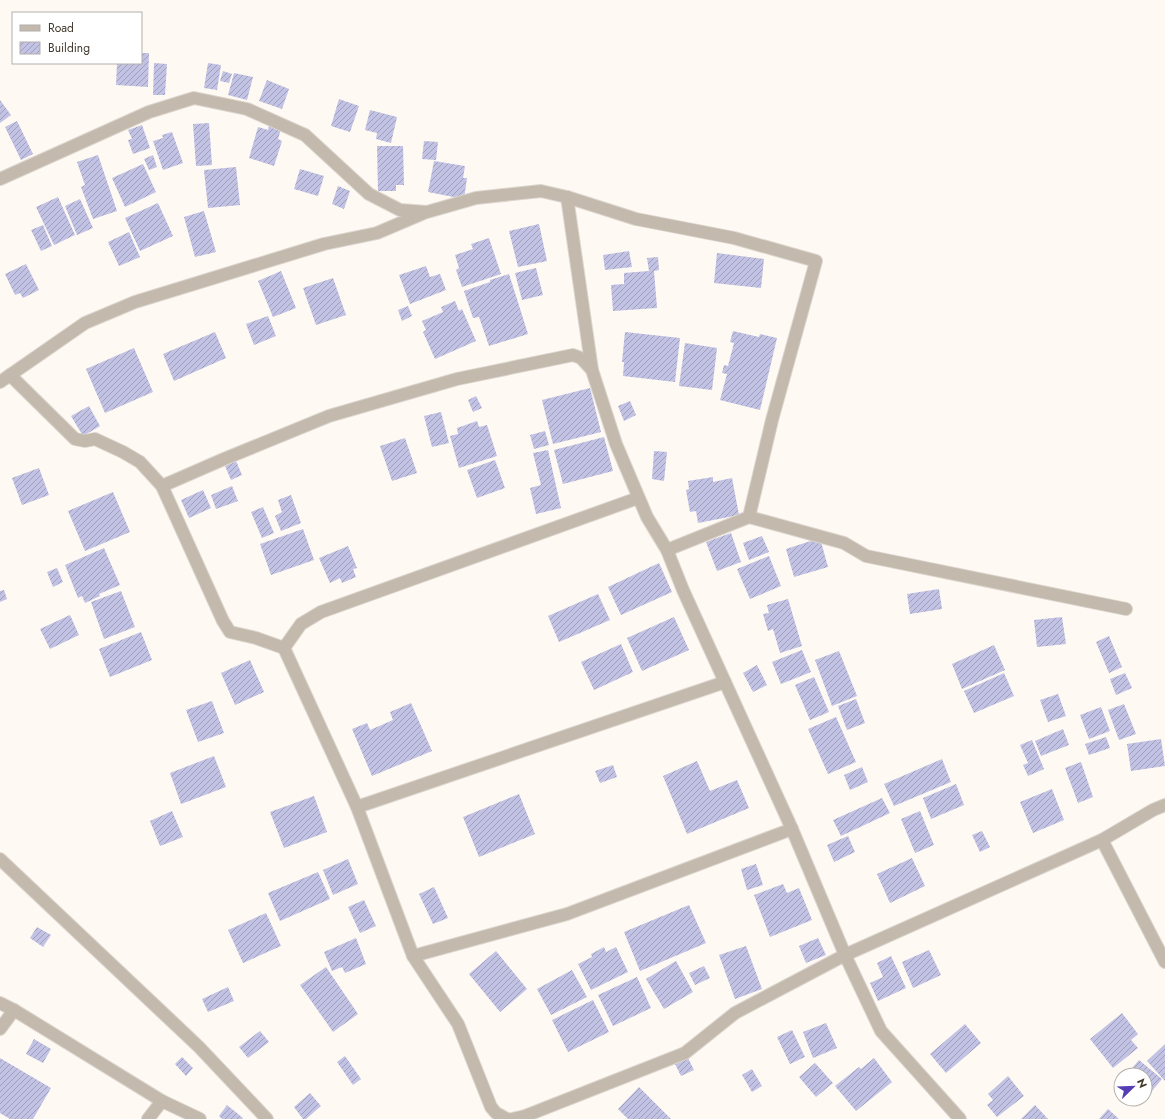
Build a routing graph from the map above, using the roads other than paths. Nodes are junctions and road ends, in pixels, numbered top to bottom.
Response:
1 (0, 179) edge
2 (567, 197) junction
3 (427, 212) junction
4 (592, 370) junction
5 (5, 379) edge
6 (162, 486) junction
7 (638, 498) junction
8 (749, 517) junction
9 (666, 550) junction
10 (1126, 609) dead end
11 (284, 648) junction
12 (725, 682) junction
13 (1165, 805) edge
14 (357, 807) junction
15 (792, 829) junction
16 (1102, 840) junction
17 (0, 859) edge
18 (846, 955) junction
19 (414, 956) junction
20 (1165, 962) edge
21 (0, 1003) edge
22 (14, 1010) junction
23 (0, 1029) edge
24 (162, 1100) junction
25 (148, 1119) edge
26 (200, 1119) edge
27 (267, 1119) edge
28 (507, 1119) edge
29 (512, 1119) edge
30 (960, 1119) edge

1 - 3 street
2 - 3 street
2 - 4 street
2 - 8 street
3 - 5 street
4 - 6 street
4 - 7 street
5 - 6 street
6 - 11 street
7 - 9 street
7 - 11 street
8 - 9 street
8 - 10 street
9 - 12 street
11 - 14 street
12 - 14 street
12 - 15 street
13 - 16 street
14 - 19 street
15 - 18 street
15 - 19 street
16 - 18 street
16 - 20 street
17 - 27 street
18 - 29 street
18 - 30 street
19 - 28 street
21 - 22 street
22 - 23 street
22 - 24 street
24 - 25 street
24 - 26 street

